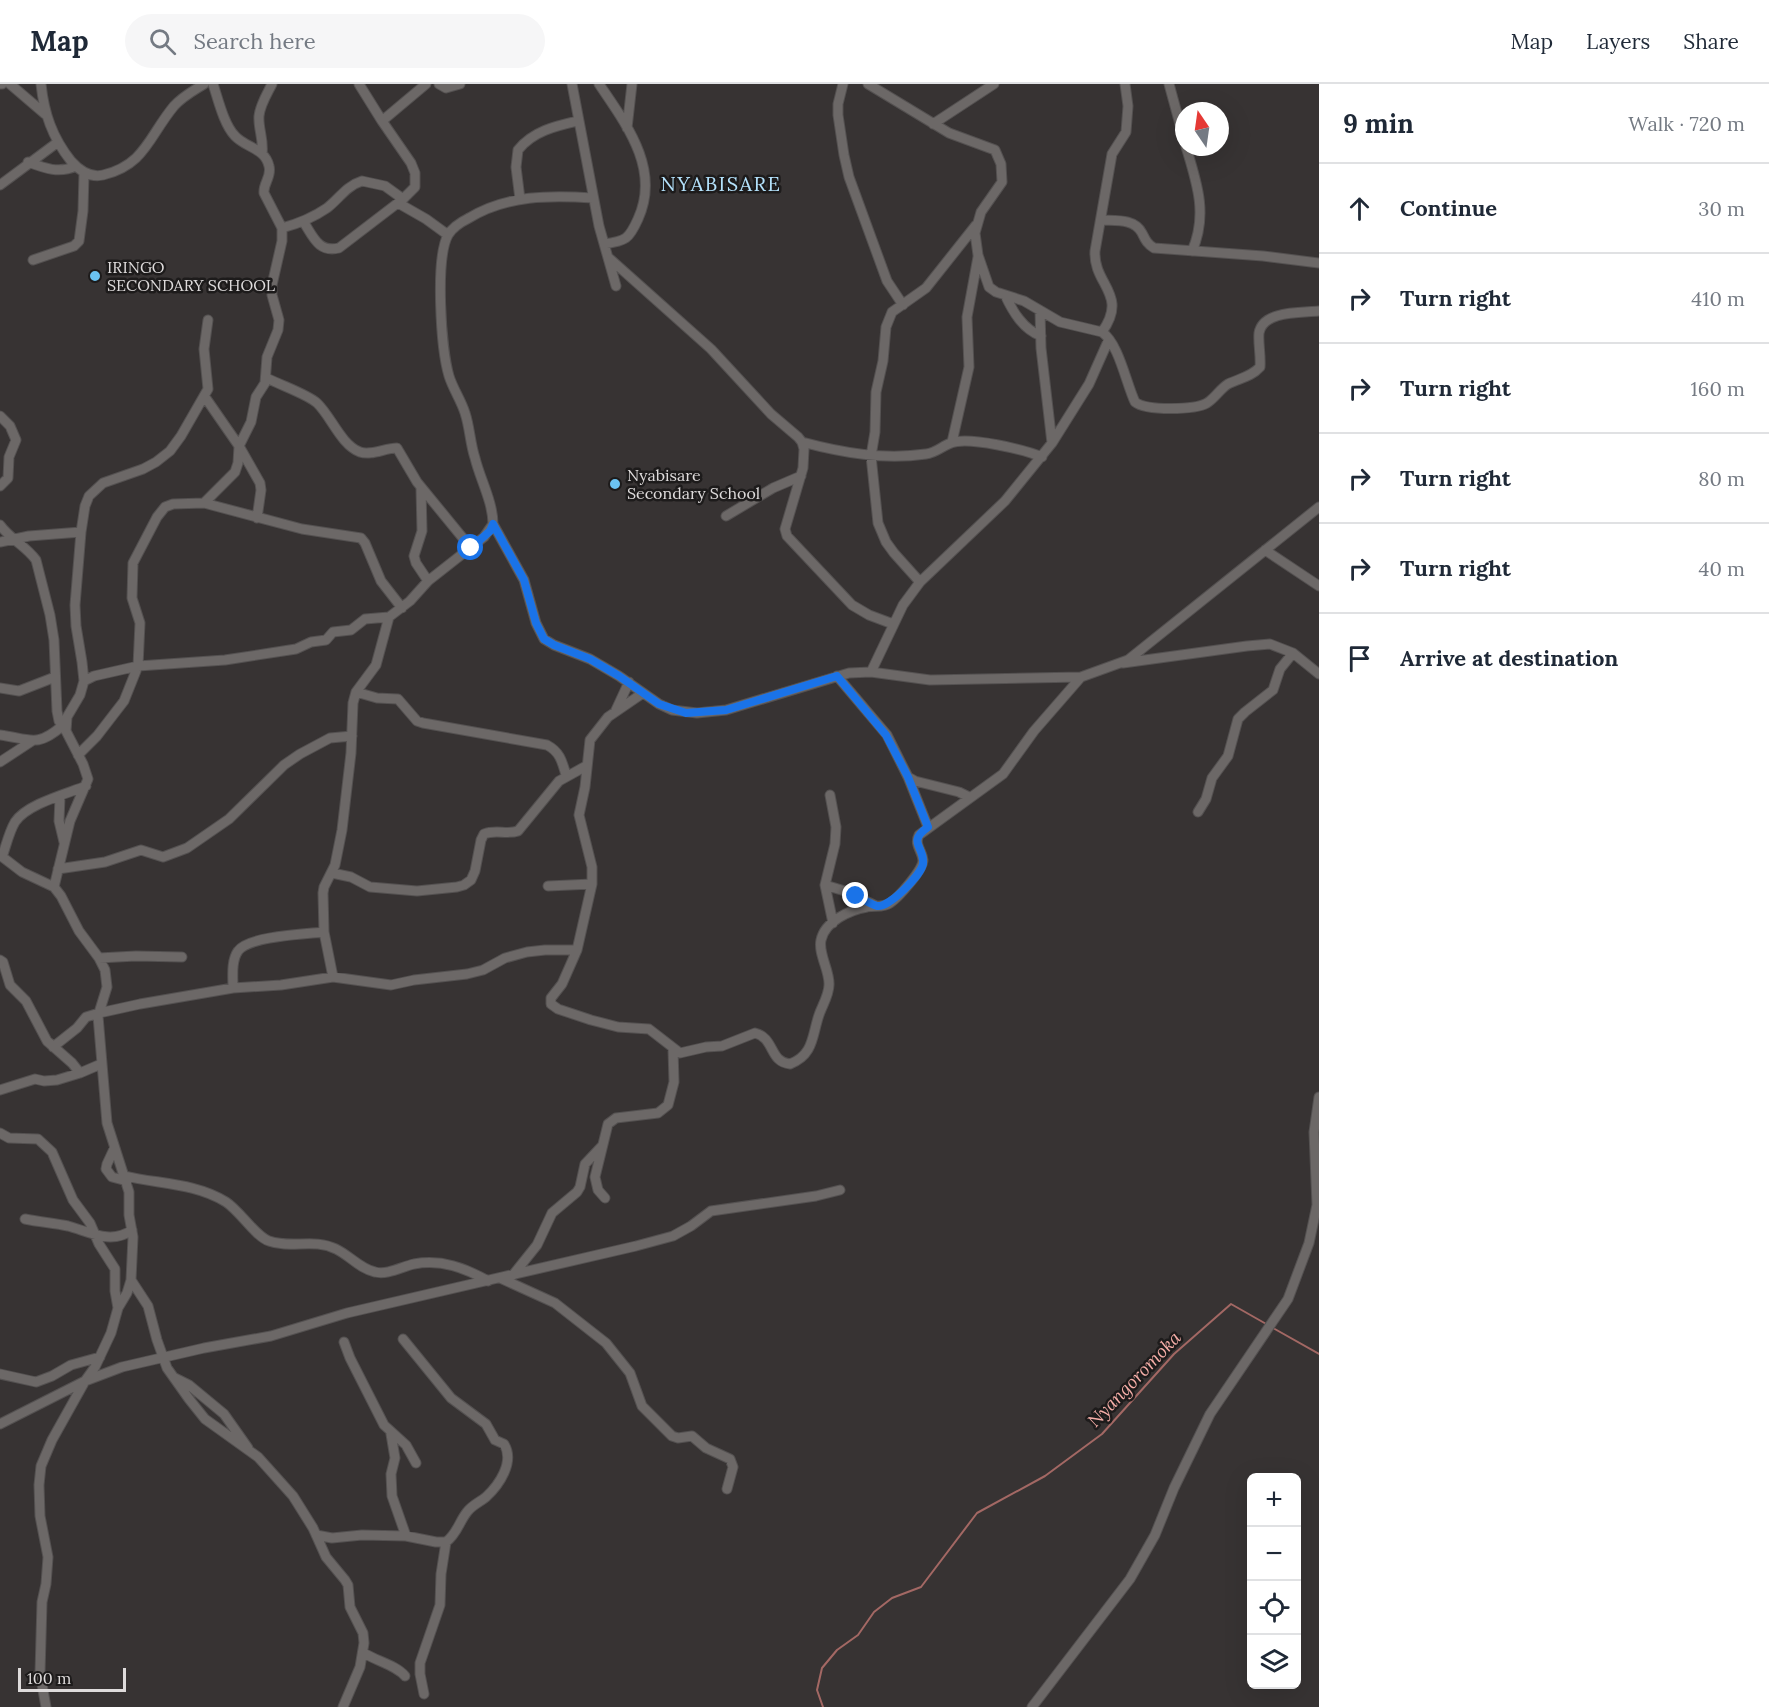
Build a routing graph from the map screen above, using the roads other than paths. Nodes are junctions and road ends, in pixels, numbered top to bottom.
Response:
1 (10, 84) edge
2 (41, 84) edge
3 (181, 84) edge
4 (204, 84) edge
5 (213, 84) edge
6 (272, 84) edge
7 (359, 84) edge
8 (426, 84) edge
9 (439, 84) edge
10 (460, 84) edge
11 (572, 84) edge
12 (599, 84) edge
13 (632, 84) edge
14 (843, 84) edge
15 (868, 84) edge
16 (994, 84) edge
17 (1125, 84) edge
18 (1169, 84) edge
19 (184, 96) junction
20 (1175, 106) edge
21 (45, 114) junction
22 (381, 121) junction
23 (578, 121) junction
24 (933, 124) junction
25 (627, 128) junction
26 (58, 142) junction
27 (262, 154) junction
28 (1189, 156) edge
29 (28, 162) junction
30 (76, 166) junction
31 (84, 173) junction
32 (0, 185) edge
33 (593, 198) junction
34 (520, 199) junction
35 (401, 201) junction
36 (1101, 220) junction
37 (303, 221) junction
38 (977, 223) junction
39 (282, 228) junction
40 (448, 235) junction
41 (604, 244) junction
42 (1192, 251) junction
43 (978, 255) junction
44 (609, 258) junction
45 (33, 260) dead end
46 (1319, 263) edge
47 (616, 286) dead end
48 (1005, 295) junction
49 (903, 304) junction
50 (1319, 310) edge
51 (1040, 311) junction
52 (208, 320) dead end
53 (1041, 336) junction
54 (1105, 336) junction
55 (267, 378) junction
56 (205, 397) junction
57 (0, 416) edge
58 (802, 442) junction
59 (952, 442) junction
60 (1052, 443) junction
61 (239, 446) junction
62 (871, 456) junction
63 (1042, 457) junction
64 (801, 476) junction
65 (0, 486) edge
66 (421, 488) junction
67 (204, 503) junction
68 (1319, 507) edge
69 (726, 516) dead end
70 (257, 518) junction
71 (493, 524) junction
72 (0, 525) edge
73 (81, 532) junction
74 (12, 539) junction
75 (0, 542) edge
76 (471, 548) junction
77 (1265, 550) junction
78 (428, 581) junction
79 (920, 582) junction
80 (1319, 586) edge
81 (402, 608) junction
82 (389, 617) junction
83 (893, 624) junction
84 (1293, 653) junction
85 (1118, 664) junction
86 (138, 666) junction
87 (871, 672) junction
88 (1319, 674) edge
89 (837, 676) junction
90 (55, 677) junction
91 (1082, 677) junction
92 (84, 681) junction
93 (629, 682) junction
94 (0, 688) edge
95 (356, 692) junction
96 (643, 693) junction
97 (616, 710) junction
98 (64, 729) junction
99 (0, 735) edge
100 (352, 736) junction
101 (32, 741) junction
102 (78, 755) junction
103 (0, 762) edge
104 (586, 766) junction
105 (566, 775) junction
106 (908, 777) junction
107 (86, 786) junction
108 (830, 795) dead end
109 (60, 797) junction
110 (969, 797) junction
111 (1198, 812) dead end
112 (928, 827) junction
113 (64, 843) junction
114 (3, 859) edge
115 (58, 869) junction
116 (0, 871) edge
117 (332, 873) junction
118 (592, 884) junction
119 (825, 885) junction
120 (548, 886) dead end
121 (54, 887) junction
122 (876, 906) junction
123 (832, 923) junction
124 (324, 933) junction
125 (577, 950) junction
126 (182, 957) dead end
127 (99, 958) junction
128 (0, 960) edge
129 (333, 977) junction
130 (233, 988) junction
131 (99, 1012) junction
132 (53, 1047) junction
133 (673, 1049) junction
134 (101, 1064) junction
135 (80, 1073) junction
136 (0, 1080) edge
137 (3, 1089) edge
138 (1319, 1097) edge
139 (0, 1133) edge
140 (602, 1146) junction
141 (114, 1149) junction
142 (126, 1178) junction
143 (840, 1190) dead end
144 (605, 1198) dead end
145 (1318, 1205) edge
146 (25, 1219) dead end
147 (132, 1230) junction
148 (95, 1235) junction
149 (513, 1275) junction
150 (500, 1278) junction
151 (131, 1280) junction
152 (488, 1281) junction
153 (118, 1308) junction
154 (403, 1339) dead end
155 (344, 1342) dead end
156 (100, 1357) junction
157 (162, 1357) junction
158 (0, 1374) edge
159 (173, 1377) junction
160 (85, 1381) junction
161 (0, 1424) edge
162 (391, 1434) junction
163 (250, 1450) junction
164 (416, 1463) dead end
165 (727, 1489) dead end
166 (316, 1534) junction
167 (406, 1536) junction
168 (446, 1542) junction
169 (364, 1653) junction
170 (405, 1676) dead end
171 (424, 1694) dead end
172 (46, 1707) edge
173 (343, 1707) edge
174 (1032, 1707) edge

1 - 21 street
2 - 21 street
3 - 19 street
4 - 19 street
5 - 27 street
6 - 27 street
7 - 22 street
8 - 22 street
9 - 10 street
11 - 23 street
12 - 25 street
13 - 25 street
14 - 49 street
15 - 24 street
16 - 24 street
17 - 36 street
18 - 20 street
19 - 31 street
21 - 26 street
22 - 35 street
23 - 33 street
23 - 34 street
24 - 38 street
25 - 41 street
26 - 29 street
26 - 30 street
27 - 39 street
28 - 42 street
29 - 30 street
29 - 32 street
30 - 31 street
31 - 45 street
33 - 34 street
33 - 41 street
34 - 40 street
35 - 37 street
35 - 37 street
35 - 40 street
36 - 42 street
36 - 54 street
37 - 39 street
38 - 43 street
38 - 49 street
39 - 55 street
40 - 71 street
41 - 44 street
42 - 46 street
43 - 48 street
43 - 59 street
44 - 47 street
44 - 58 street
48 - 51 street
48 - 53 street
49 - 62 street
50 - 54 street
51 - 53 street
51 - 54 street
52 - 56 street
53 - 60 street
54 - 60 street
55 - 61 street
55 - 66 street
56 - 61 street
56 - 73 street
57 - 65 street
58 - 62 street
58 - 64 street
59 - 62 street
59 - 63 street
60 - 63 street
61 - 67 street
61 - 70 street
62 - 79 street
63 - 79 street
64 - 69 street
64 - 83 street
66 - 76 street
66 - 78 street
67 - 70 street
67 - 86 street
68 - 77 street
70 - 81 street
71 - 76 street
71 - 93 street
72 - 74 street
73 - 74 street
73 - 92 street
74 - 75 street
74 - 90 street
76 - 78 street
77 - 80 street
77 - 85 street
78 - 81 street
79 - 83 street
81 - 82 street
82 - 86 street
82 - 95 street
83 - 87 street
84 - 85 street
84 - 88 street
84 - 111 street
85 - 91 street
86 - 92 street
86 - 102 street
87 - 89 street
87 - 91 street
89 - 96 street
89 - 106 street
90 - 94 street
90 - 98 street
91 - 110 street
92 - 98 street
93 - 96 street
93 - 97 street
95 - 100 street
95 - 105 street
96 - 97 street
97 - 104 street
98 - 101 street
98 - 102 street
99 - 101 street
100 - 115 street
100 - 117 street
101 - 103 street
102 - 107 street
104 - 105 street
104 - 118 street
105 - 117 street
106 - 110 street
106 - 112 street
107 - 109 street
107 - 113 street
108 - 119 street
109 - 113 street
109 - 114 street
110 - 112 street
112 - 122 street
113 - 115 street
114 - 116 street
114 - 121 street
115 - 121 street
117 - 124 street
118 - 120 street
118 - 125 street
119 - 122 street
119 - 123 street
121 - 127 street
122 - 123 street
123 - 133 street
124 - 129 street
124 - 130 street
125 - 129 street
125 - 133 street
126 - 127 street
127 - 131 street
128 - 132 street
129 - 130 street
130 - 131 street
131 - 132 street
131 - 134 street
132 - 135 street
133 - 140 street
134 - 135 street
134 - 141 street
135 - 137 street
136 - 137 street
138 - 145 street
139 - 148 street
140 - 144 street
140 - 149 street
141 - 142 street
141 - 142 street
142 - 147 street
142 - 152 street
143 - 149 street
145 - 174 street
146 - 148 street
147 - 148 street
147 - 151 street
148 - 153 street
149 - 150 street
150 - 152 street
150 - 165 street
151 - 153 street
151 - 157 street
152 - 157 street
153 - 156 street
154 - 168 street
155 - 162 street
156 - 158 street
156 - 160 street
157 - 159 street
157 - 160 street
159 - 163 street
159 - 163 street
160 - 161 street
160 - 172 street
162 - 164 street
162 - 167 street
163 - 166 street
166 - 167 street
166 - 169 street
167 - 168 street
168 - 171 street
169 - 170 street
169 - 173 street

